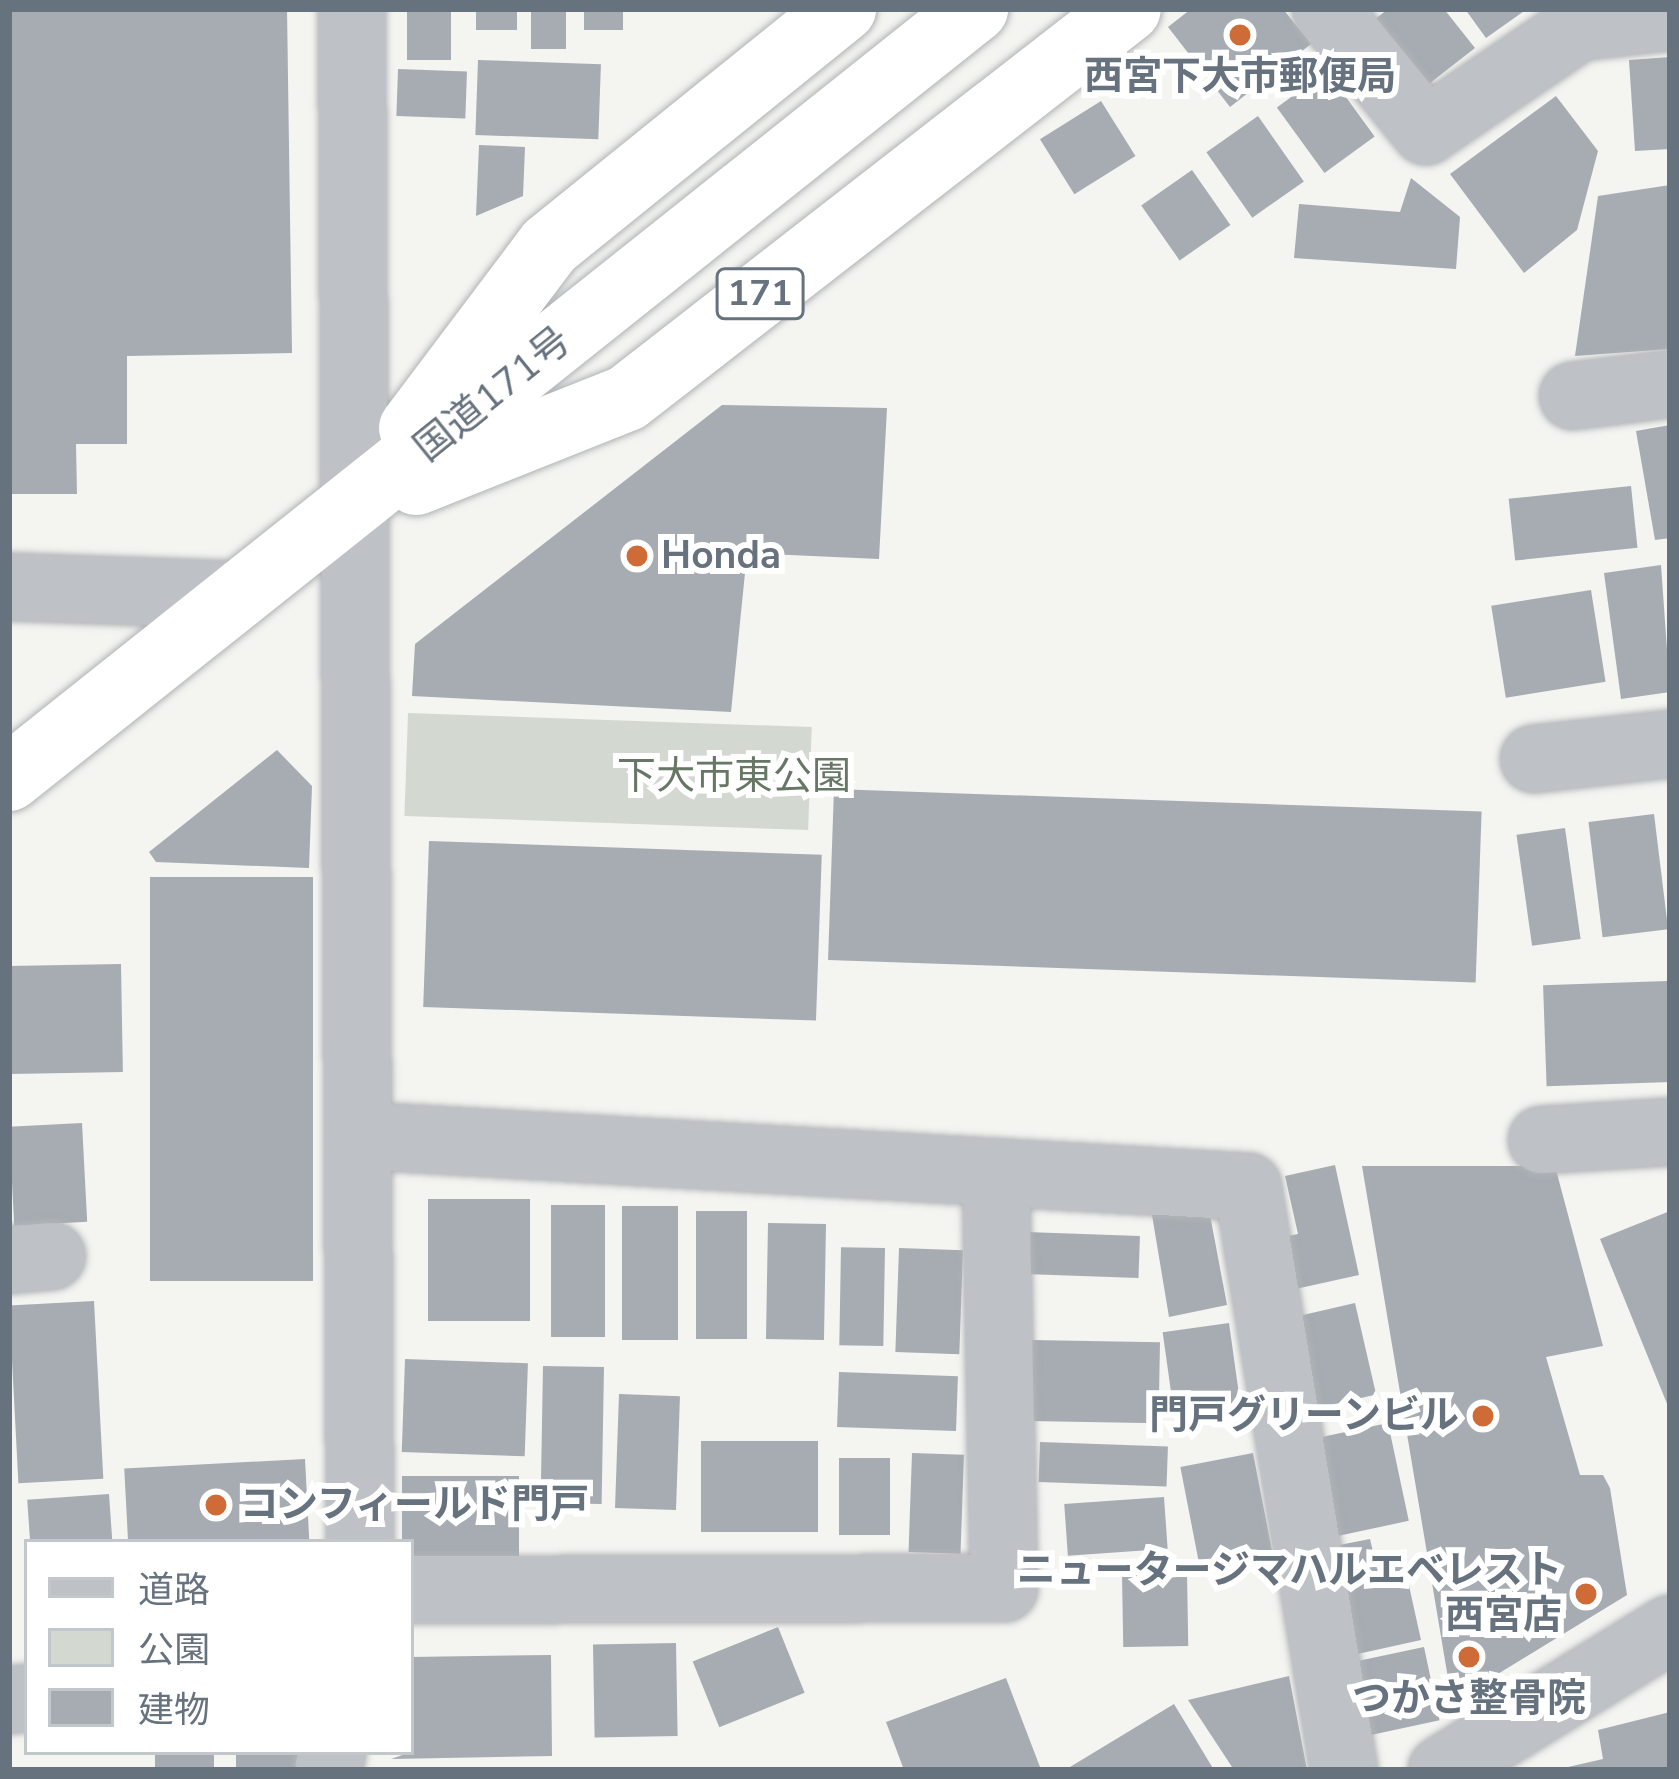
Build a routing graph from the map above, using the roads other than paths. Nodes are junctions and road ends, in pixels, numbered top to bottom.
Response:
1 (352, 9) edge
2 (843, 9) edge
3 (975, 9) edge
4 (1128, 9) edge
5 (1326, 9) edge
6 (1670, 16) edge
7 (1670, 384) edge
8 (1573, 396) dead end
9 (352, 508) junction
10 (9, 587) edge
11 (236, 595) junction
12 (1670, 744) edge
13 (1534, 759) dead end
14 (9, 778) edge
15 (1670, 1132) edge
16 (366, 1136) junction
17 (1542, 1139) dead end
18 (996, 1172) junction
19 (360, 1539) edge
20 (414, 1590) edge
21 (1670, 1629) edge
22 (1344, 1770) edge
23 (1442, 1770) edge

1 - 9 street
2 - 9 highway, 171
3 - 9 highway, 国道171号 / 171
4 - 9 highway, 171
5 - 6 street
7 - 8 street
9 - 11 highway, 国道171号 / 171
9 - 16 street
10 - 11 street
11 - 14 highway, 国道171号 / 171
12 - 13 street
15 - 17 street
16 - 18 street
16 - 19 street
18 - 20 street
18 - 22 street
21 - 23 street

